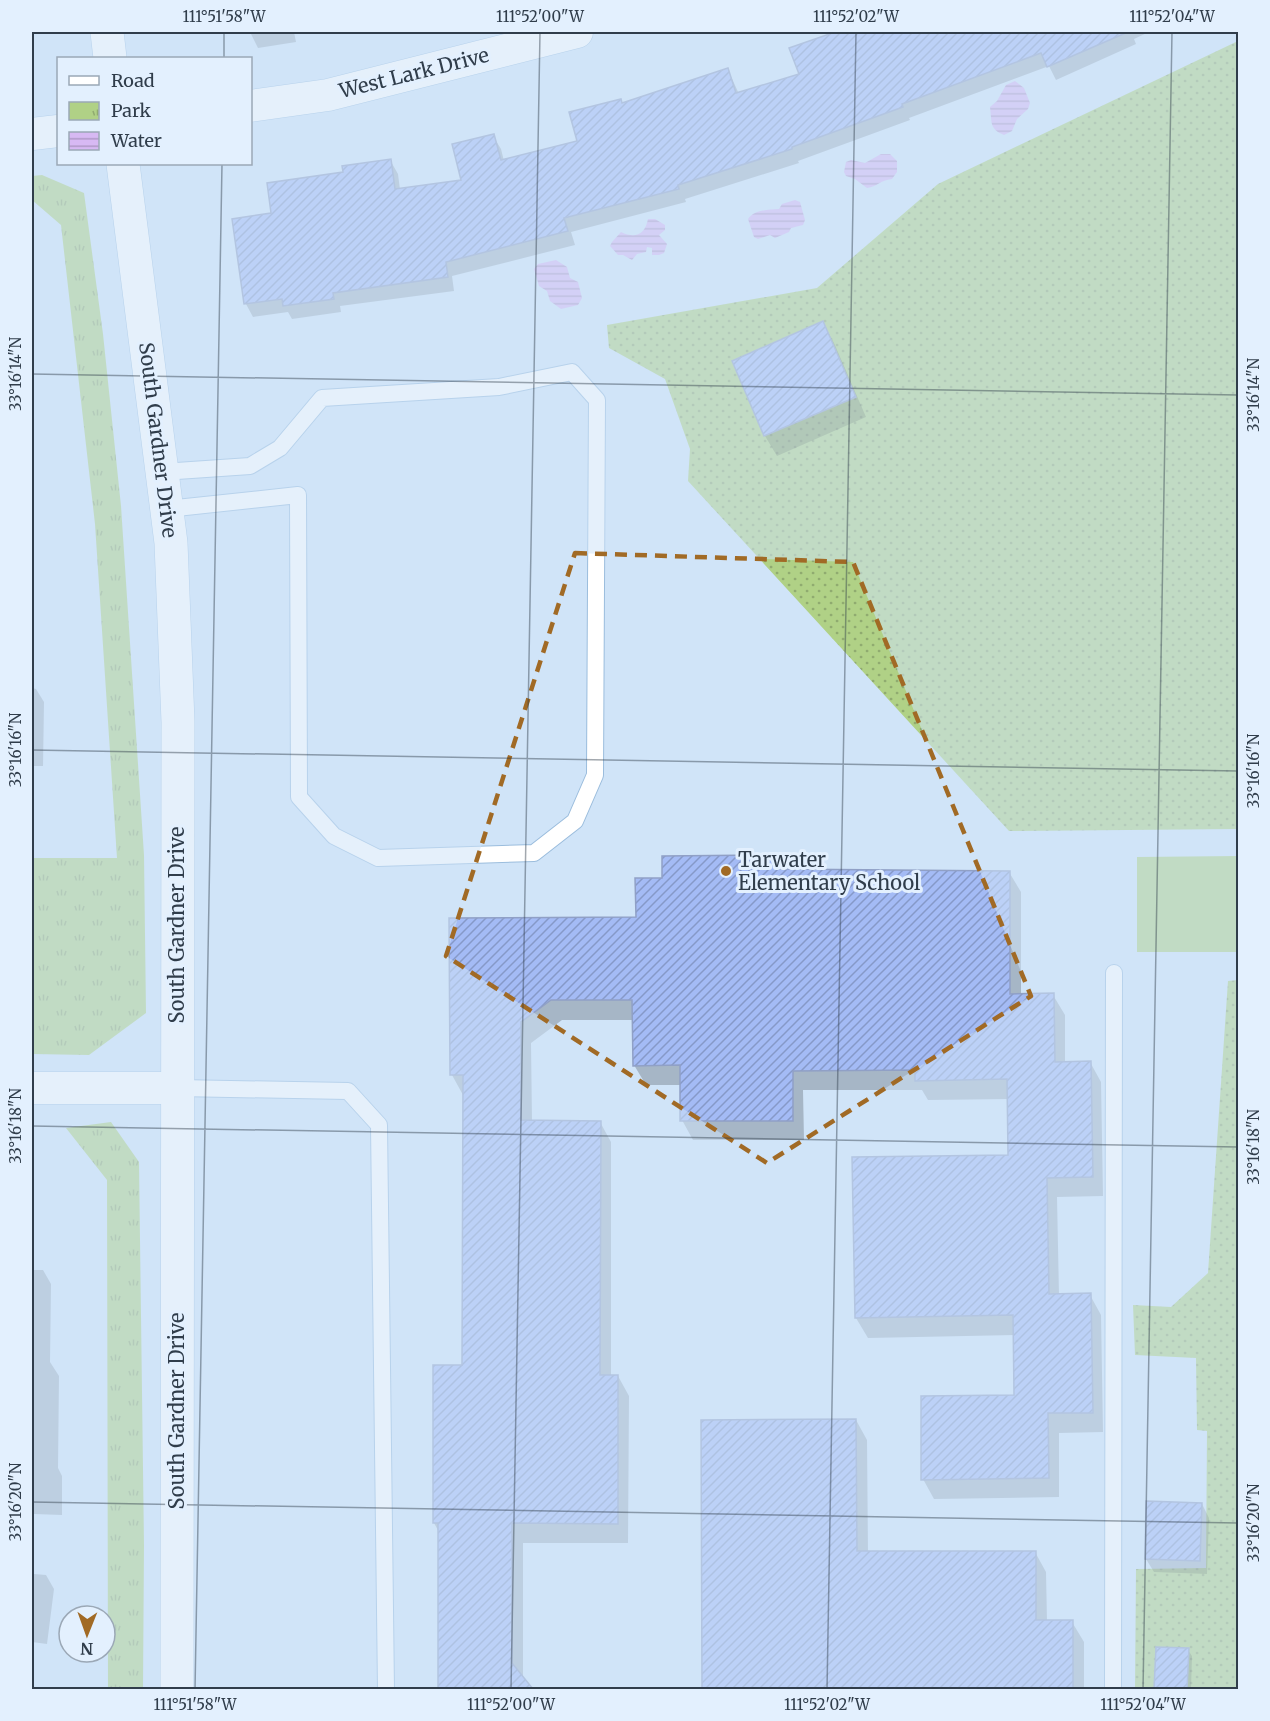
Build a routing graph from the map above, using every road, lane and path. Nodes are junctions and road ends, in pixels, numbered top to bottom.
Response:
1 (107, 32) edge
2 (577, 32) edge
3 (110, 57) edge
4 (252, 106) edge
5 (57, 131) edge
6 (32, 134) edge
7 (123, 165) edge
8 (162, 472) junction
9 (167, 509) junction
10 (1114, 973) dead end
11 (32, 1088) edge
12 (178, 1088) junction
13 (177, 1689) edge
14 (386, 1689) edge
15 (1113, 1689) edge

1 - 3 street
2 - 4 street, West Lark Drive
5 - 6 street
7 - 8 street, South Gardner Drive
8 - 9 street, South Gardner Drive
8 - 9 lane
9 - 12 street, South Gardner Drive
10 - 15 lane
11 - 12 street
12 - 13 street, South Gardner Drive
12 - 14 lane

